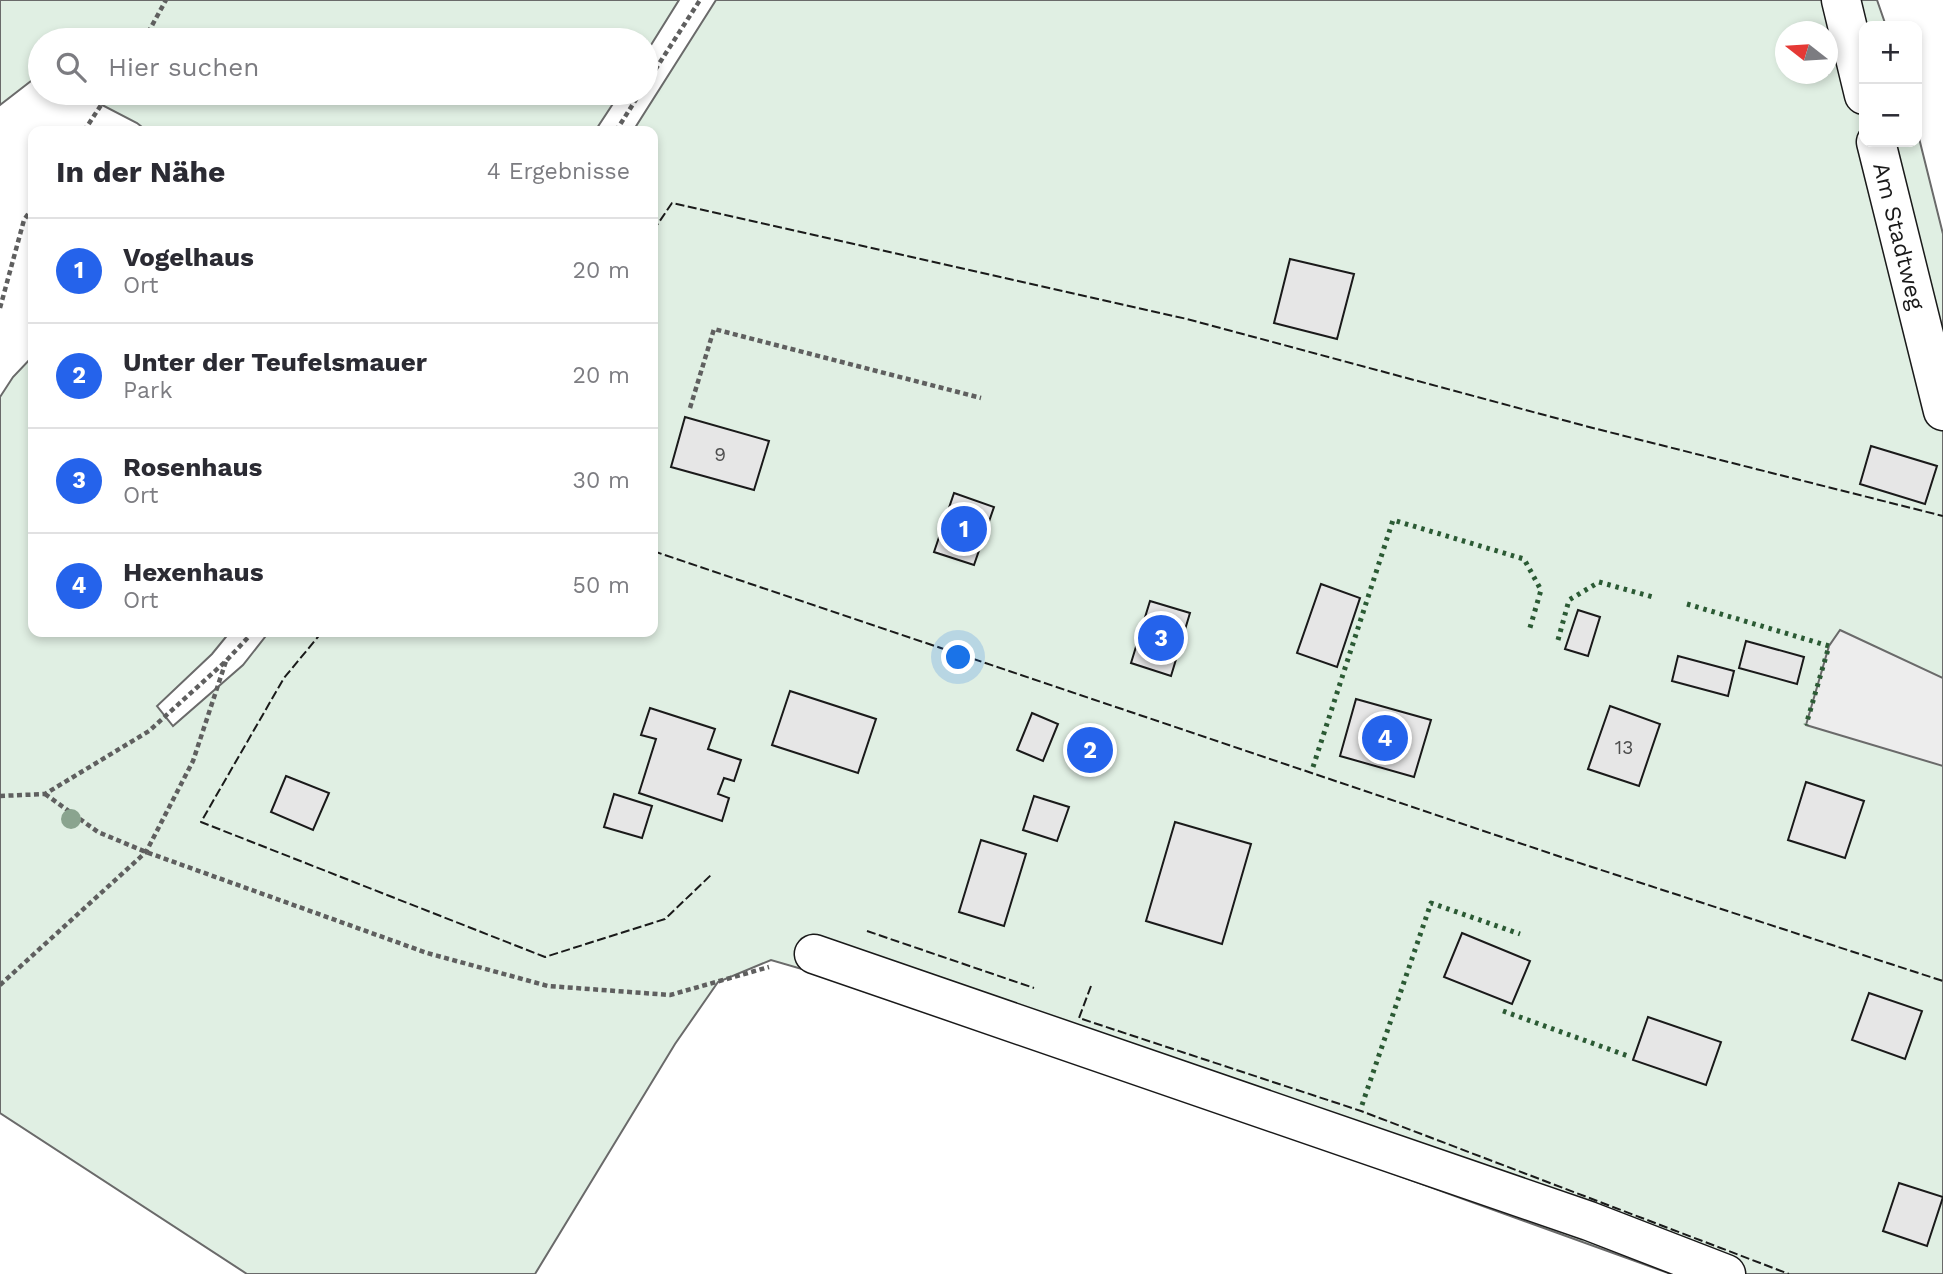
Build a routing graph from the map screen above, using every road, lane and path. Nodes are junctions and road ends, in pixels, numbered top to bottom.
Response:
1 (166, 0) edge
2 (700, 0) edge
3 (1840, 0) edge
4 (151, 28) edge
5 (658, 66) edge
6 (1861, 84) edge
7 (101, 105) edge
8 (632, 105) edge
9 (87, 126) edge
10 (619, 126) edge
11 (1877, 147) edge
12 (28, 214) edge
13 (0, 308) edge
14 (981, 398) dead end
15 (690, 408) dead end
16 (1943, 411) edge
17 (248, 637) edge
18 (226, 661) junction
19 (46, 794) junction
20 (0, 796) edge
21 (146, 852) junction
22 (814, 954) joint
23 (0, 985) edge
24 (1726, 1274) edge

1 - 4 path
2 - 5 path
3 - 6 lane
7 - 9 path
8 - 10 path
11 - 16 lane, Am Stadtweg
12 - 13 path
14 - 15 path
17 - 18 path
18 - 19 path
18 - 21 path
19 - 20 path
19 - 21 path
21 - 22 path
21 - 23 path
22 - 24 lane

